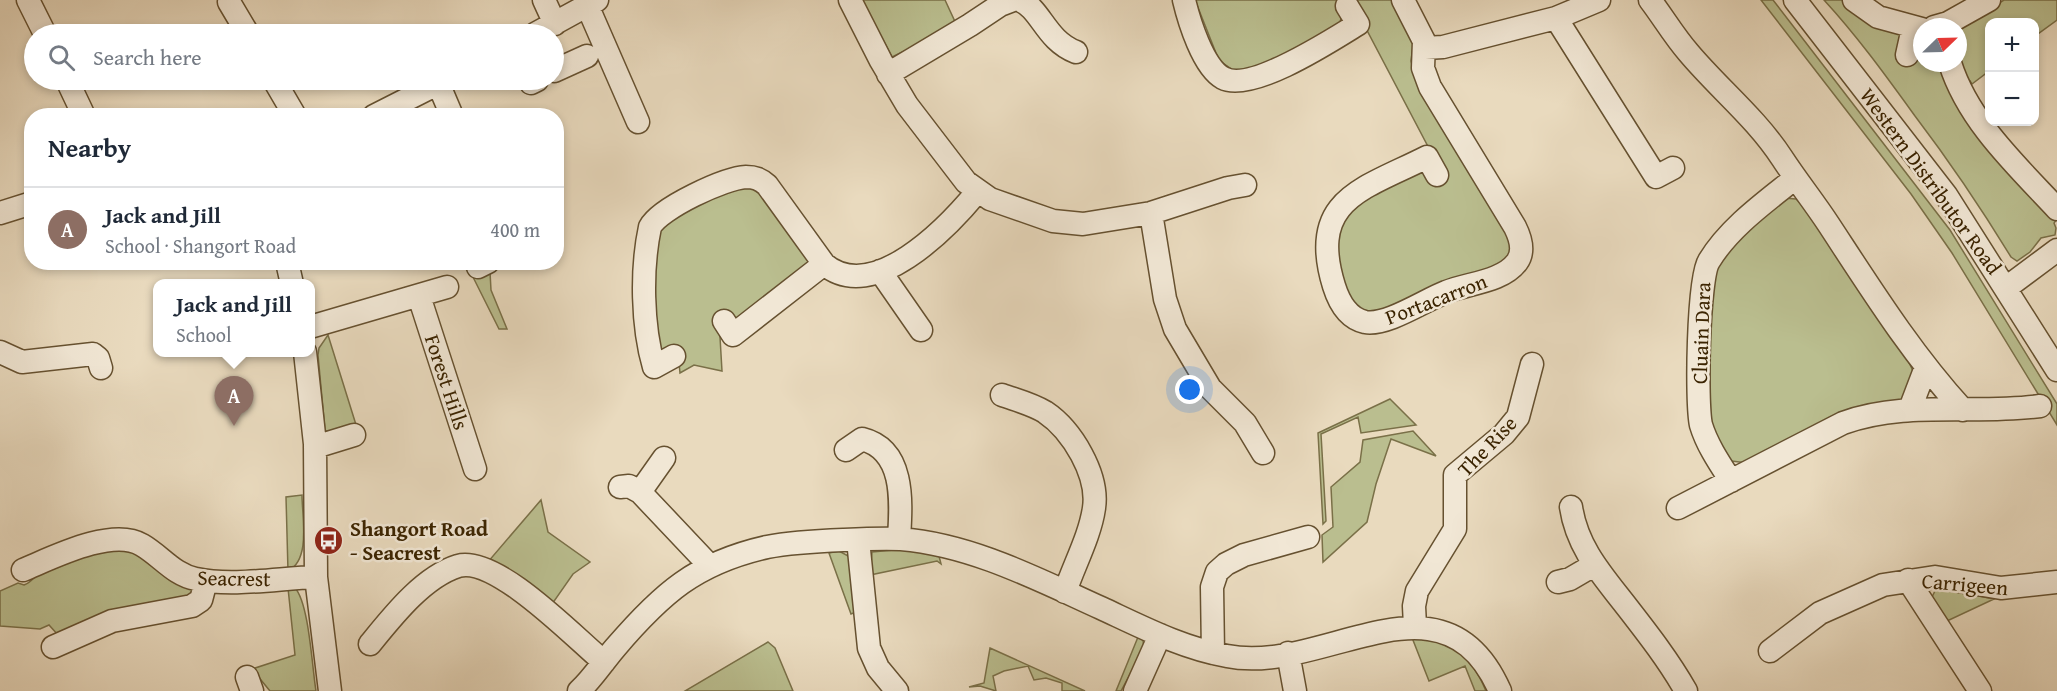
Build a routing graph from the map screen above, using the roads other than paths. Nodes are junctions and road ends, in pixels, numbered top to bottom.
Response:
1 (28, 0) edge
2 (544, 0) edge
3 (850, 0) edge
4 (1013, 0) edge
5 (1019, 0) edge
6 (1184, 0) edge
7 (1403, 0) edge
8 (1599, 0) edge
9 (1650, 0) edge
10 (1795, 0) edge
11 (1854, 0) edge
12 (1989, 0) edge
13 (229, 2) dead end
14 (592, 3) edge
15 (1353, 15) dead end
16 (1556, 18) junction
17 (1952, 18) edge
18 (1913, 23) edge
19 (40, 24) edge
20 (242, 24) edge
21 (555, 24) joint
22 (1425, 48) junction
23 (1913, 49) edge
24 (1076, 52) dead end
25 (582, 53) dead end
26 (1907, 55) dead end
27 (564, 65) edge
28 (1954, 72) edge
29 (888, 74) junction
30 (71, 90) edge
31 (280, 90) edge
32 (425, 90) edge
33 (445, 90) edge
34 (80, 108) edge
35 (290, 108) edge
36 (390, 108) edge
37 (450, 108) edge
38 (638, 122) dead end
39 (1432, 166) dead end
40 (1673, 168) dead end
41 (1794, 179) junction
42 (1245, 185) dead end
43 (978, 192) junction
44 (24, 206) edge
45 (2057, 209) edge
46 (0, 213) edge
47 (1151, 213) junction
48 (2057, 250) edge
49 (824, 264) junction
50 (880, 271) junction
51 (447, 287) dead end
52 (2006, 288) junction
53 (419, 296) junction
54 (315, 326) edge
55 (728, 328) dead end
56 (921, 330) dead end
57 (0, 352) edge
58 (674, 356) dead end
59 (306, 357) edge
60 (1532, 364) dead end
61 (1926, 367) junction
62 (101, 368) dead end
63 (2057, 370) edge
64 (1002, 395) dead end
65 (2040, 406) dead end
66 (1910, 409) junction
67 (1963, 410) junction
68 (354, 435) dead end
69 (315, 447) junction
70 (846, 450) dead end
71 (1263, 453) dead end
72 (664, 458) dead end
73 (475, 469) dead end
74 (1731, 481) junction
75 (1571, 507) dead end
76 (1678, 508) dead end
77 (1308, 537) dead end
78 (900, 539) junction
79 (858, 540) junction
80 (709, 565) junction
81 (1594, 565) junction
82 (23, 570) dead end
83 (316, 577) junction
84 (1908, 580) junction
85 (206, 581) junction
86 (1558, 582) dead end
87 (2057, 582) edge
88 (1065, 591) junction
89 (1415, 626) junction
90 (1160, 635) junction
91 (370, 644) dead end
92 (53, 646) dead end
93 (1770, 651) dead end
94 (1213, 653) junction
95 (1288, 653) junction
96 (604, 662) junction
97 (330, 691) edge
98 (579, 691) edge
99 (897, 691) edge
100 (1135, 691) edge
101 (1295, 691) edge
102 (1500, 691) edge
103 (1686, 691) edge
104 (1980, 691) edge

1 - 19 street
2 - 21 street
3 - 29 street
4 - 29 street
5 - 24 street
6 - 15 street
7 - 22 street, Portacarron
8 - 16 street
9 - 41 street
10 - 52 street, Western Distributor Road
11 - 18 street
12 - 17 street
13 - 20 street
14 - 21 street
14 - 38 street
16 - 22 street
16 - 40 street
22 - 39 street, Portacarron
23 - 26 street
25 - 27 street
28 - 45 street
29 - 43 street
30 - 34 street
31 - 35 street
32 - 36 street
33 - 37 street
41 - 61 street
41 - 74 street, Cluain Dara
42 - 47 street
43 - 47 street
43 - 50 street
44 - 46 street
47 - 71 street
48 - 52 street
49 - 50 street
49 - 55 street
49 - 58 street
50 - 56 street
51 - 53 street
52 - 63 street, Western Distributor Road
53 - 54 street
53 - 73 street, Forest Hills
57 - 62 street
59 - 69 street
60 - 89 street, The Rise
61 - 66 street
61 - 67 street
64 - 88 street
65 - 67 street
66 - 67 street
66 - 74 street
68 - 69 street
69 - 83 street
70 - 78 street
72 - 80 street
74 - 76 street
75 - 81 street
77 - 94 street
78 - 79 street
78 - 88 street
79 - 80 street
79 - 99 street
80 - 96 street
81 - 86 street
81 - 103 street
82 - 85 street, Seacrest
83 - 85 street, Seacrest
83 - 97 street
84 - 87 street, Carrigeen
84 - 93 street, Carrigeen
84 - 104 street, Carrigeen
85 - 92 street
88 - 90 street
89 - 95 street
89 - 102 street
90 - 94 street
90 - 100 street
91 - 96 street
94 - 95 street
95 - 101 street
96 - 98 street

